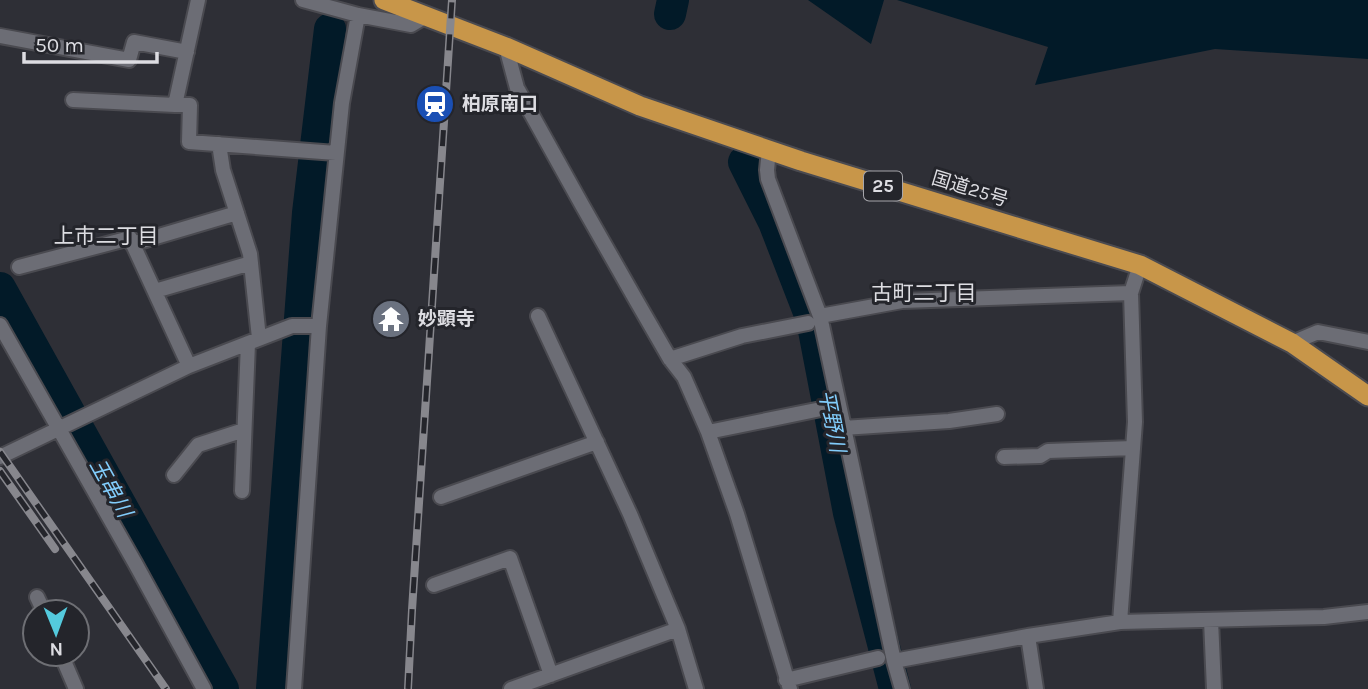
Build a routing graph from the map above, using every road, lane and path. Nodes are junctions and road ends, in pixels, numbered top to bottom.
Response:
1 (198, 0) edge
2 (303, 0) edge
3 (384, 0) edge
4 (358, 15) junction
5 (426, 16) junction
6 (0, 36) edge
7 (506, 47) junction
8 (187, 52) junction
9 (73, 100) dead end
10 (175, 105) junction
11 (219, 144) junction
12 (769, 150) junction
13 (335, 153) junction
14 (237, 214) junction
15 (132, 244) junction
16 (251, 262) junction
17 (1140, 265) junction
18 (19, 267) dead end
19 (155, 291) junction
20 (1131, 293) junction
21 (538, 316) dead end
22 (814, 319) junction
23 (0, 325) edge
24 (318, 326) junction
25 (253, 341) junction
26 (1368, 342) edge
27 (1292, 343) junction
28 (670, 359) junction
29 (189, 366) junction
30 (1368, 396) edge
31 (821, 409) dead end
32 (997, 414) dead end
33 (62, 428) junction
34 (844, 428) junction
35 (244, 430) junction
36 (708, 432) junction
37 (597, 442) junction
38 (1133, 448) junction
39 (0, 457) edge
40 (1004, 457) dead end
41 (174, 475) dead end
42 (242, 491) dead end
43 (441, 497) dead end
44 (434, 585) dead end
45 (1368, 612) edge
46 (1211, 620) junction
47 (1120, 622) junction
48 (678, 629) junction
49 (1028, 636) junction
50 (878, 658) dead end
51 (894, 661) junction
52 (67, 668) edge
53 (551, 675) junction
54 (788, 684) edge
55 (76, 689) edge
56 (204, 689) edge
57 (294, 689) edge
58 (511, 689) edge
59 (696, 689) edge
60 (902, 689) edge
61 (1036, 689) edge
62 (1214, 689) edge

1 - 8 street
2 - 4 street
3 - 5 highway, 国道25号 / 25
4 - 5 street
4 - 13 street
5 - 7 highway, 国道25号 / 25
6 - 8 street
7 - 12 highway, 国道25号 / 25
7 - 28 street
8 - 10 street
9 - 10 street
10 - 11 street
11 - 13 street
11 - 14 street
12 - 17 highway, 国道25号 / 25
12 - 22 street
13 - 24 street
14 - 15 street
14 - 16 street
15 - 18 street
15 - 19 street
16 - 19 street
16 - 25 street
17 - 20 street
17 - 27 highway, 国道25号 / 25
19 - 29 street
20 - 22 street
20 - 38 street
21 - 37 street
22 - 28 street
22 - 34 street
23 - 33 street
24 - 25 street
24 - 57 street
25 - 29 street
25 - 35 street
26 - 27 street
27 - 30 highway, 国道25号 / 25
28 - 36 street
29 - 33 street
31 - 36 street
32 - 34 street
33 - 39 street
33 - 56 street
34 - 51 street
35 - 41 street
35 - 42 street
36 - 54 street
37 - 43 street
37 - 48 street
38 - 40 street
38 - 47 street
44 - 53 street
45 - 46 street
46 - 47 street
46 - 62 street
47 - 49 street
48 - 53 street
48 - 59 street
49 - 51 street
49 - 61 street
50 - 54 street
51 - 60 street
52 - 55 street
53 - 58 street

